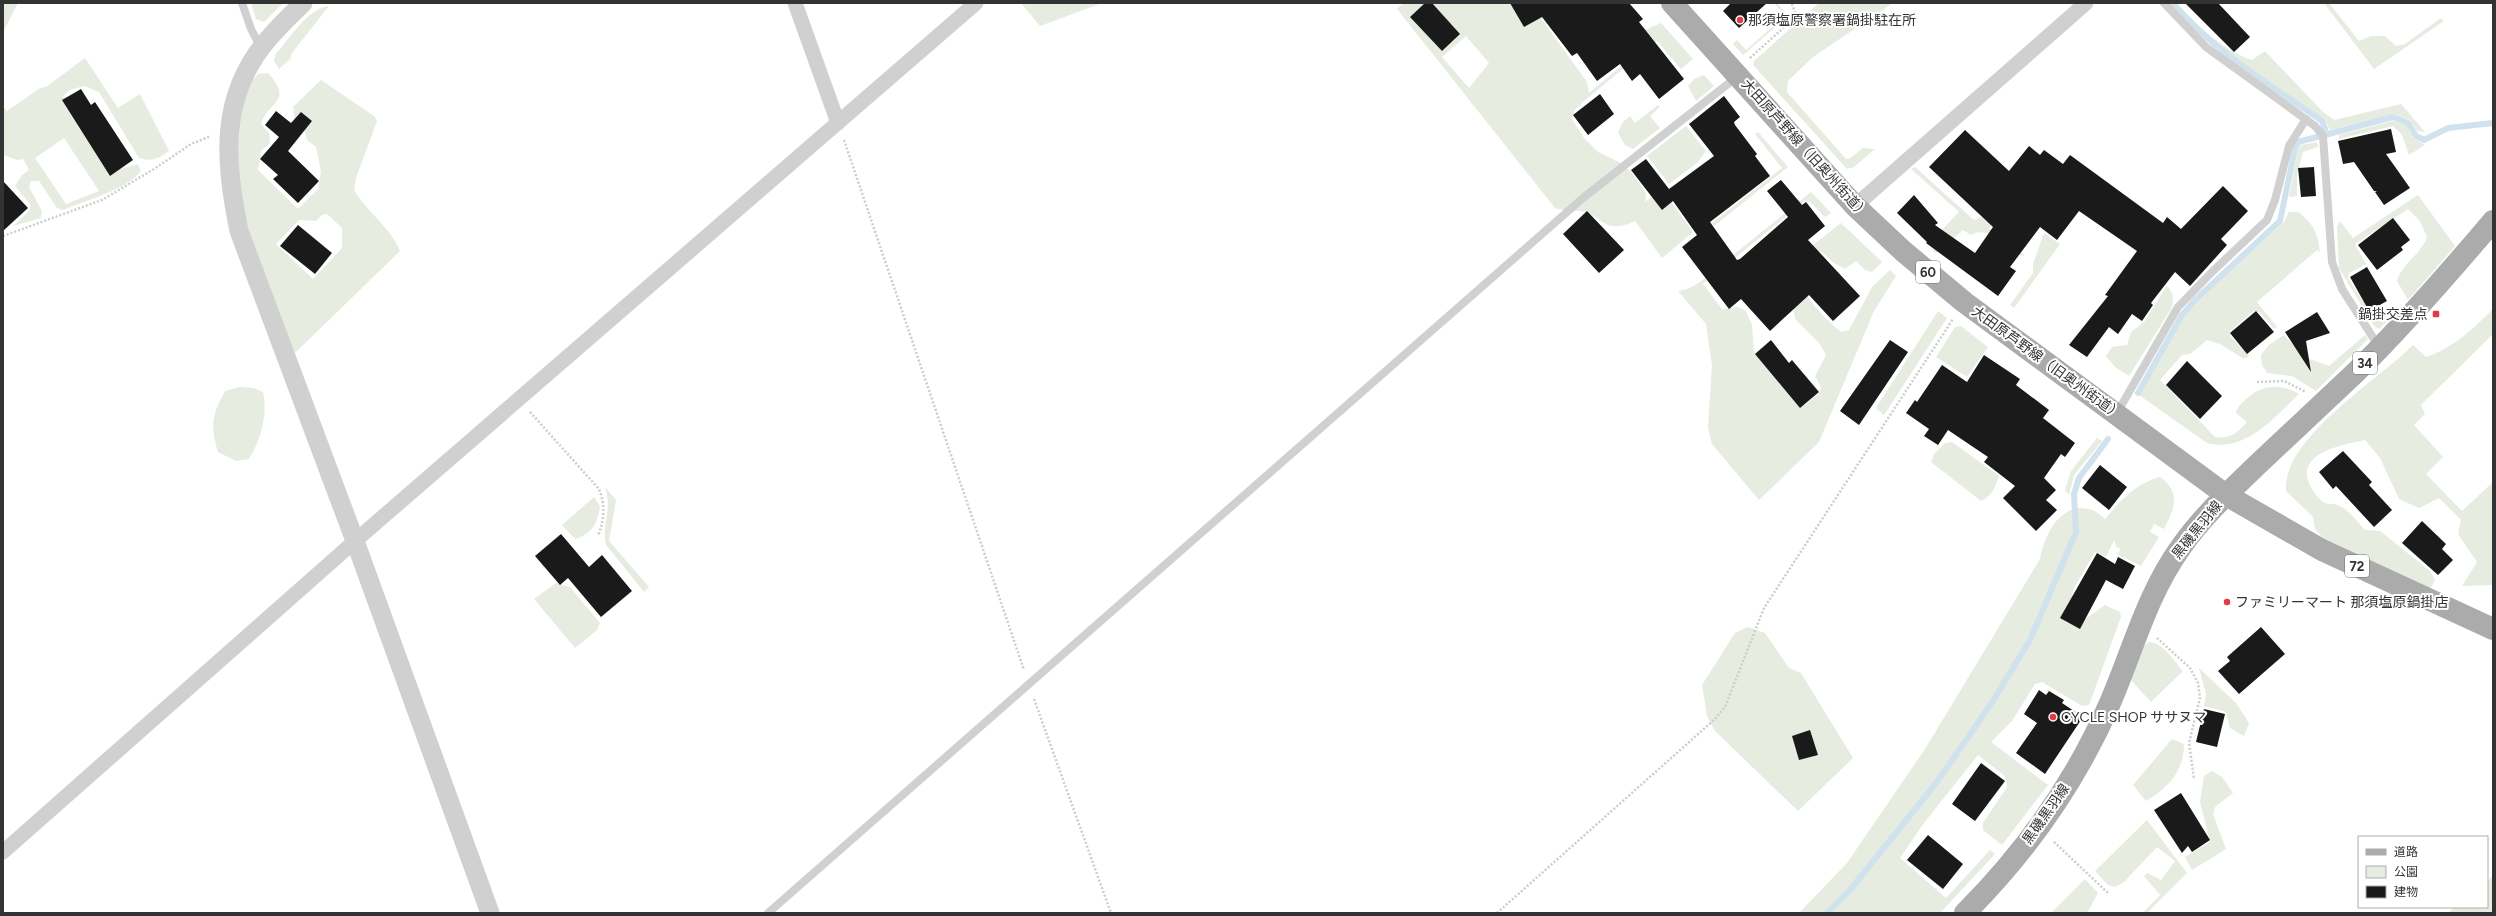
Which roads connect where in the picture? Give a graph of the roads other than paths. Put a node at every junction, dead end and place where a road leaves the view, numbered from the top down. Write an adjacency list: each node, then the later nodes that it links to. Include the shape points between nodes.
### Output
1 (242, 3): 8 (lane, via 251,29)
2 (303, 3): 8 (street)
3 (794, 3): 11 (street)
4 (976, 3): 11 (street)
5 (1672, 3): 9 (main road, 大田原芦野線（旧奥州街道） / 60)
6 (2086, 3): 12 (street)
7 (2164, 3): 10 (lane, via 2206,47)
8 (262, 48): 17 (street, via 239,89 231,114 229,181 239,231)
9 (1737, 73): 12 (main road, 大田原芦野線（旧奥州街道） / 60); 21 (lane, via 1584,198)
10 (2306, 119): 14 (lane, via 2323,136 2332,262 2342,289); 15 (lane, via 2289,146 2267,220 2178,307)
11 (838, 123): 17 (street)
12 (1855, 206): 15 (main road, 大田原芦野線（旧奥州街道） / 60, via 1903,251 1964,302)
13 (2493, 221): 14 (main road, 黒磯黒羽線 / 34)
14 (2379, 348): 16 (main road, 黒磯黒羽線 / 34)
15 (2116, 414): 16 (main road, 大田原芦野線（旧奥州街道） / 60)
16 (2226, 495): 18 (main road, 大田原芦野線（旧奥州街道） / 72, via 2322,550); 22 (main road, 黒磯黒羽線 / 34, via 2181,546 2162,578 2139,626 2110,702 2086,755 2039,828 1996,882)
17 (355, 541): 19 (street); 20 (street)
18 (2493, 629)
19 (3, 852)
20 (490, 913)
21 (768, 913)
22 (1965, 913)

